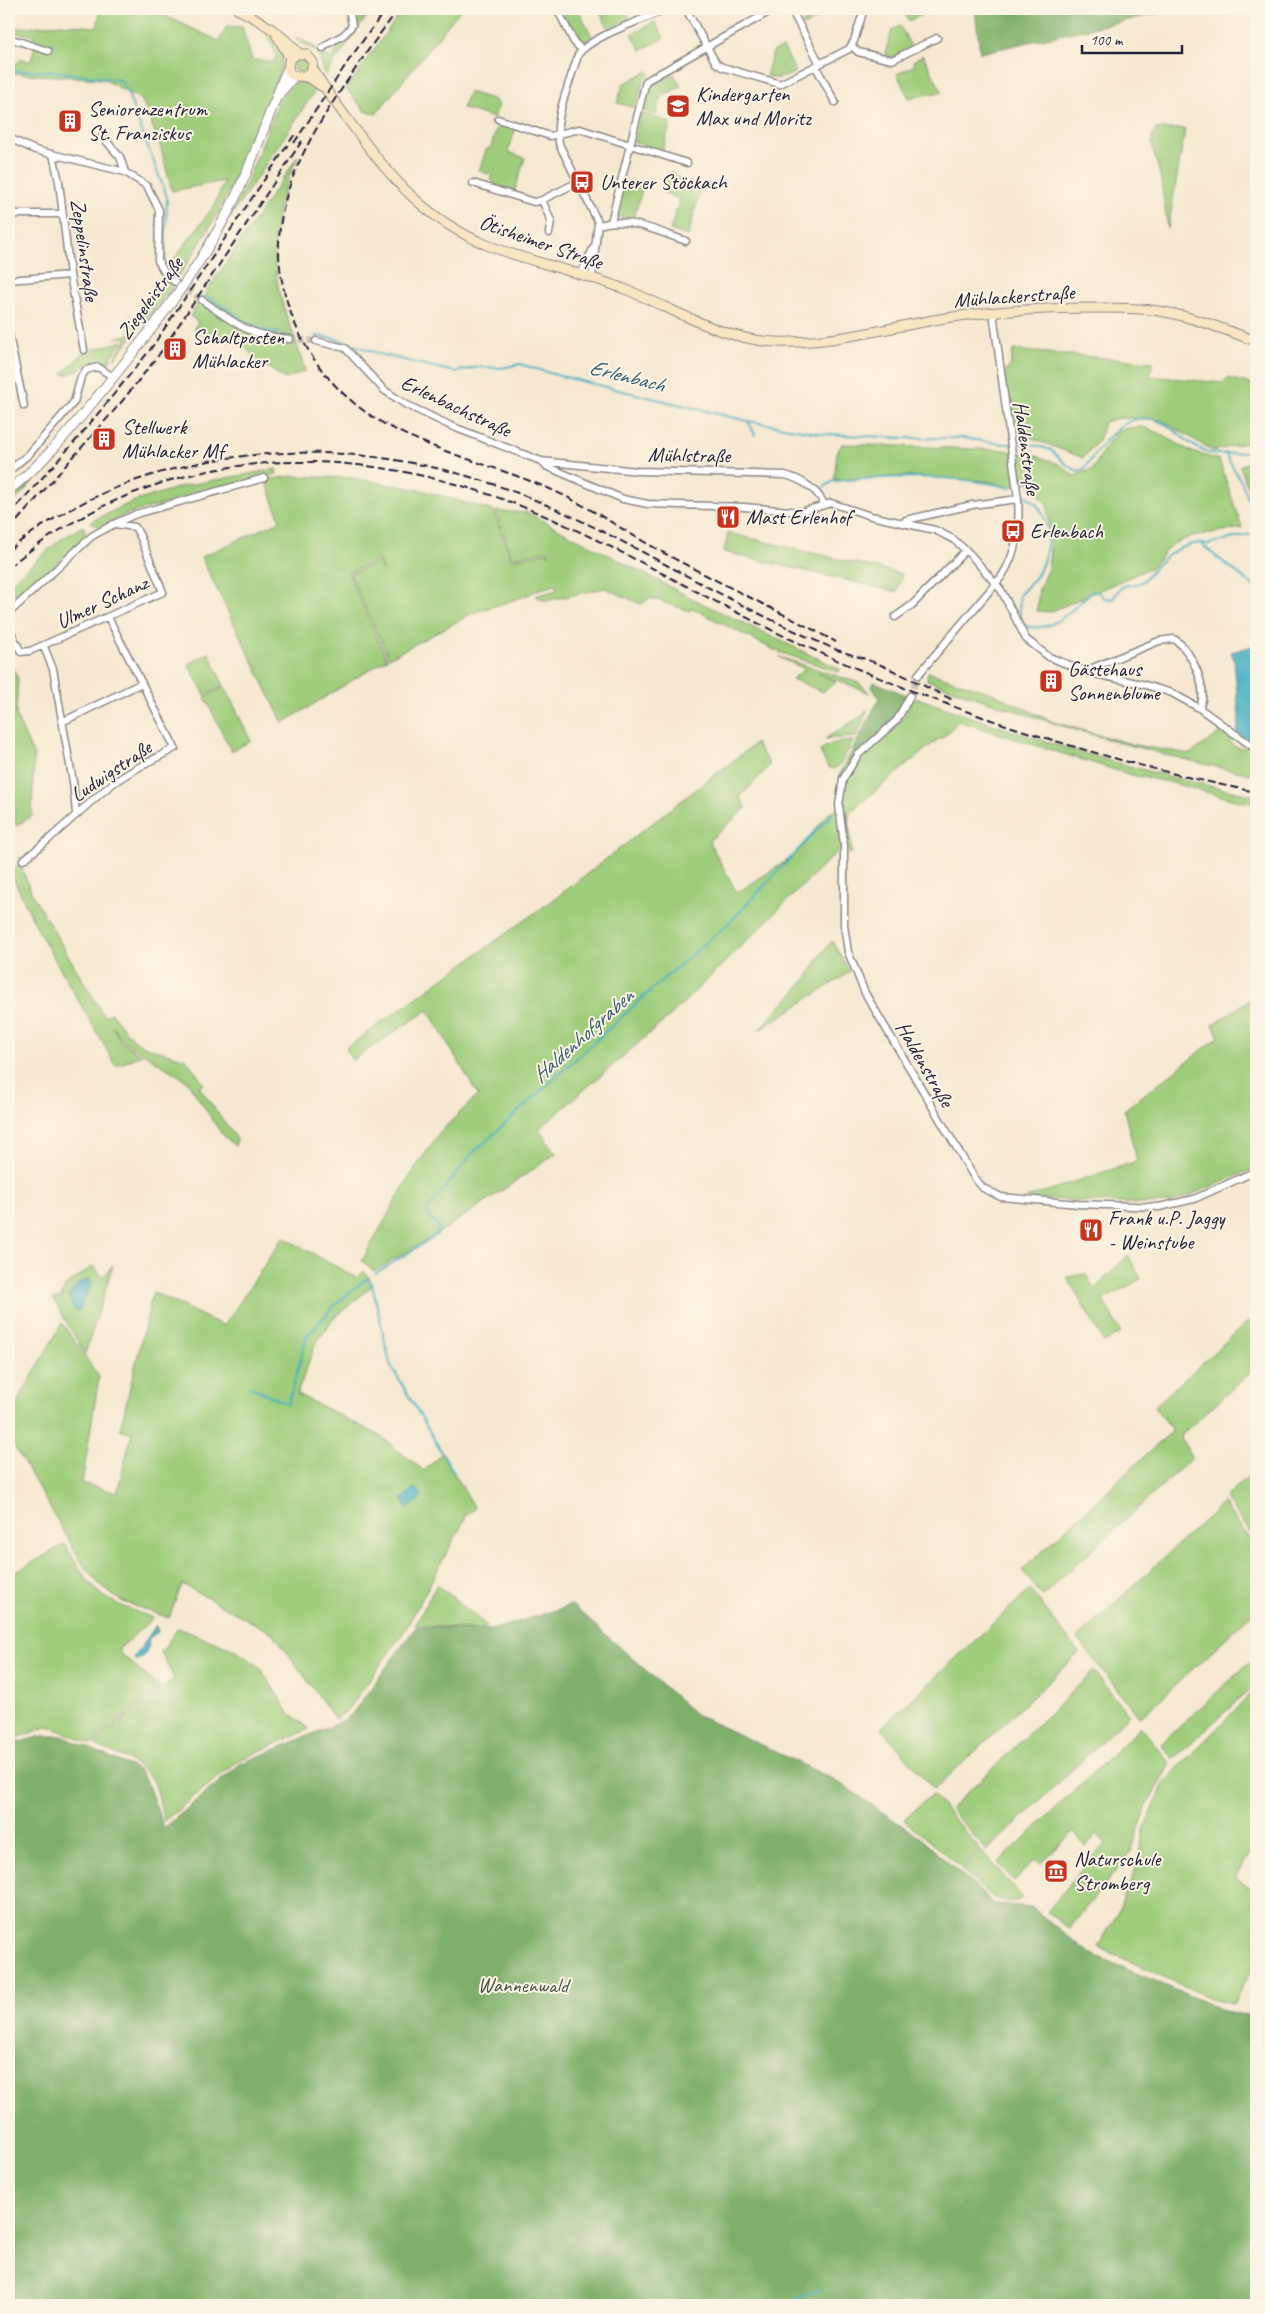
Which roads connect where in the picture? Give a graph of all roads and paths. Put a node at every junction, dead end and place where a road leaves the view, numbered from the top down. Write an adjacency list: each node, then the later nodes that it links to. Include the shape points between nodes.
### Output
1 (237, 9): 16 (main road, via 274,29)
2 (349, 9): 13 (street, via 352,25 347,34)
3 (557, 9): 14 (street, via 574,42)
4 (665, 9): 14 (street)
5 (686, 9): 12 (street)
6 (774, 9): 12 (street)
7 (791, 9): 17 (street)
8 (864, 9): 11 (street)
9 (9, 38): 15 (street)
10 (937, 38): 11 (street, via 892,60 858,52)
11 (852, 46): 17 (street)
12 (707, 47): 17 (street, via 722,67 777,84); 27 (street, via 646,81)
13 (323, 48)
14 (582, 50): 24 (street, via 558,118)
15 (48, 51)
16 (295, 55): 18 (main road, via 309,56); 19 (main road)
17 (818, 66): 22 (street)
18 (313, 69): 20 (main road); 21 (main road, Ötisheimer Straße)
19 (291, 73): 20 (main road); 54 (street, Ziegeleistraße, via 279,85 244,180 215,235 167,307)
20 (306, 77): 21 (main road)
21 (324, 87): 42 (main road, Ötisheimer Straße, via 391,176 416,202 468,236)
22 (835, 102)
23 (498, 119): 24 (street)
24 (556, 135): 27 (street, via 580,129); 31 (street)
25 (102, 136): 30 (street, via 120,157)
26 (9, 138): 28 (street)
27 (630, 144): 29 (street); 36 (street)
28 (53, 154): 30 (street); 35 (street, Zeppelinstraße)
29 (688, 163)
30 (125, 172): 45 (street, via 147,186 156,201 160,220 158,261)
31 (578, 182): 33 (street); 37 (street)
32 (473, 183): 33 (street, via 528,201)
33 (542, 200): 38 (street, via 551,221)
34 (9, 214): 35 (street)
35 (62, 214): 41 (street, Zeppelinstraße)
36 (611, 222): 37 (street); 39 (street, via 626,222)
37 (599, 225): 40 (street)
38 (549, 233)
39 (686, 241)
40 (596, 244): 42 (street); 43 (street)
41 (70, 275): 44 (street); 53 (street, Zeppelinstraße)
42 (580, 275): 43 (main road, Ötisheimer Straße)
43 (592, 278): 52 (main road, Ötisheimer Straße, via 708,326)
44 (9, 280)
45 (175, 282)
46 (202, 300): 49 (street, via 248,331 266,338)
47 (993, 312): 51 (main road, Mühlackerstraße, via 1059,308 1150,310 1176,314); 52 (main road, Mühlackerstraße, via 844,338); 60 (street, Haldenstraße)
48 (9, 335): 55 (street)
49 (290, 340)
50 (316, 341): 56 (street, Erlenbachstraße, via 345,348 384,390 405,404 451,426)
51 (1256, 341)
52 (772, 342)
53 (84, 350)
54 (113, 377): 57 (street, via 98,368 86,370 74,402 29,454); 59 (street, Ziegeleistraße, via 43,460)
55 (24, 406)
56 (541, 461): 61 (street, via 614,495 648,504 801,512); 61 (street, Mühlstraße, via 638,470 785,475 819,494)
57 (9, 471)
58 (264, 478): 63 (street, via 136,514)
59 (9, 490)
60 (1018, 498): 62 (street, via 972,505); 65 (street, Haldenstraße, via 1015,550)
61 (824, 504): 62 (street)
62 (905, 522): 64 (street, via 935,530)
63 (114, 524): 66 (street, via 92,536); 67 (street, Ulmer Schanz, via 134,527 163,592)
64 (966, 550): 65 (street); 68 (street, via 918,599)
65 (995, 585): 71 (street, via 1032,645 1050,657); 72 (street, Haldenstraße)
66 (9, 613)
67 (108, 617): 70 (street, Ulmer Schanz); 73 (street, Ludwigstraße)
68 (895, 617)
69 (9, 628): 70 (street, Ulmer Schanz, via 21,652)
70 (44, 647): 76 (street, via 53,669)
71 (1090, 672): 75 (street, via 1164,690); 75 (street, via 1090,669 1159,641 1174,639 1181,645 1201,681 1204,695)
72 (918, 675)
73 (142, 683): 76 (street); 78 (street, Ludwigstraße, via 175,748 116,781)
74 (910, 696): 80 (street, Haldenstraße, via 897,720 858,755 844,779 839,805 844,845 844,925 848,952 865,993 974,1177 991,1193 1008,1198 1159,1207 1194,1198)
75 (1199, 708): 77 (street)
76 (62, 722): 78 (street)
77 (1256, 749)
78 (76, 813): 79 (street, Ludwigstraße, via 44,845)
79 (23, 860)
80 (1256, 1172)

